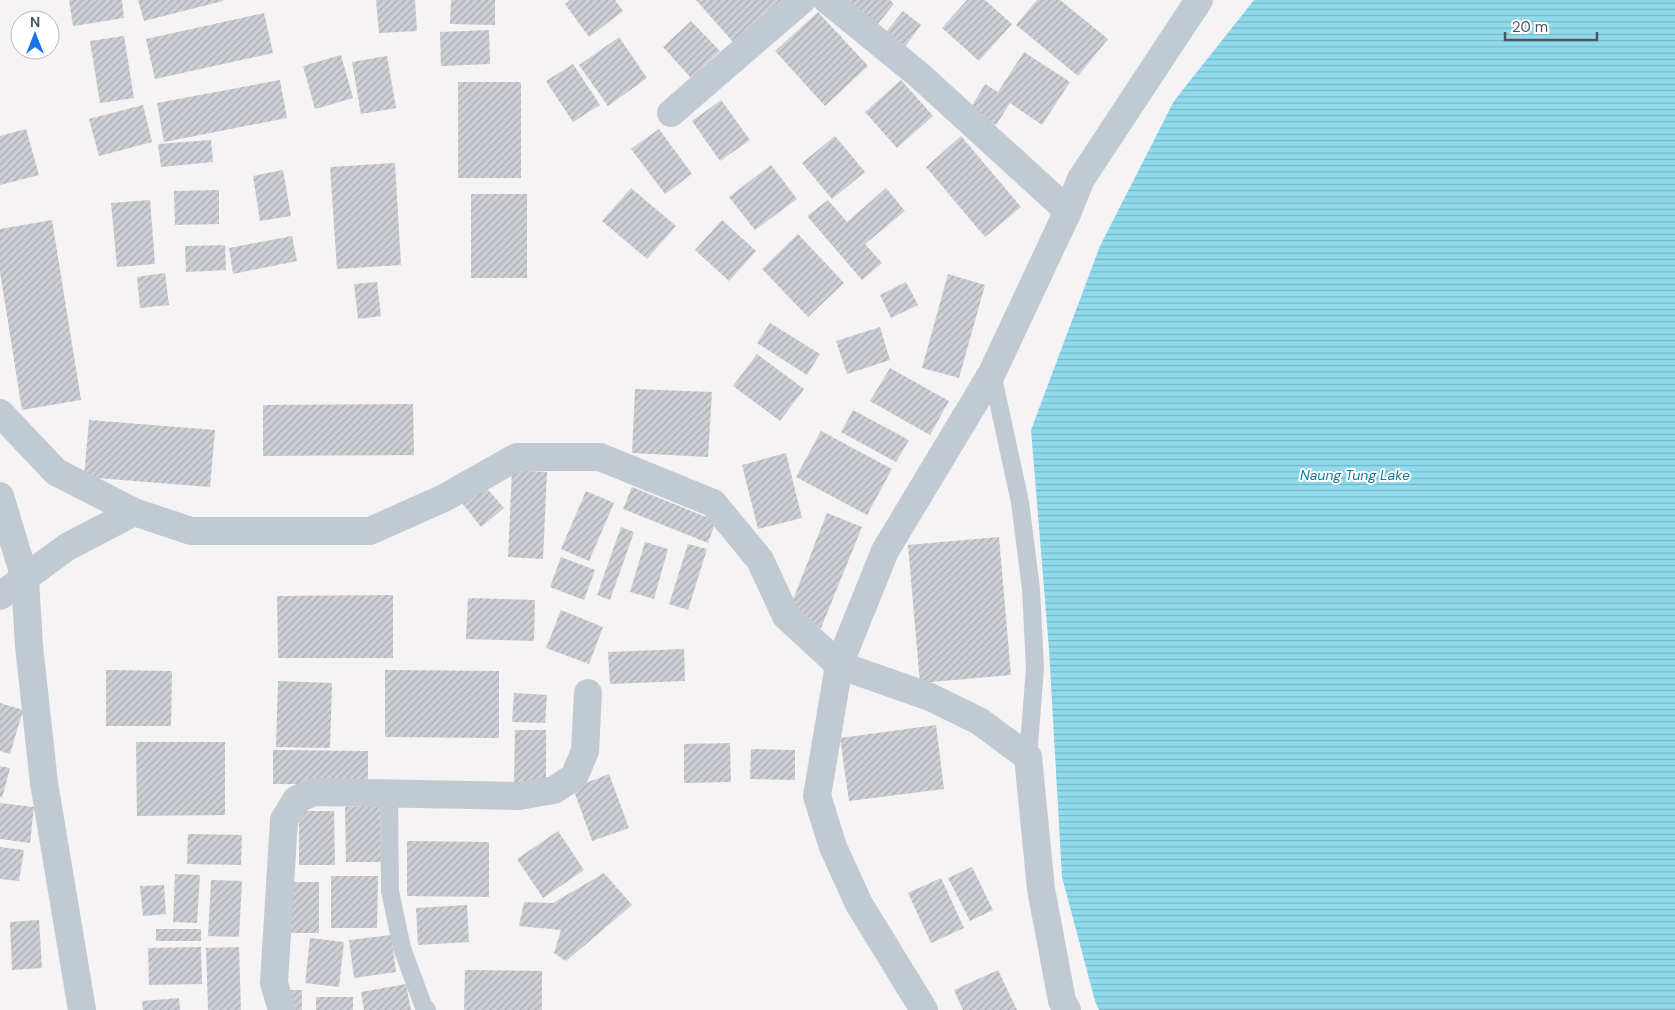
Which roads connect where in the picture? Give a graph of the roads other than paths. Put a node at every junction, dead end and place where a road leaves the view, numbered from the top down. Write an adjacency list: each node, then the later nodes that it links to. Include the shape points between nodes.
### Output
1 (802, 0): 4 (street)
2 (827, 0): 5 (street, via 919,75)
3 (1193, 3): 5 (street, via 1081,179)
4 (672, 113)
5 (1068, 210): 6 (street)
6 (992, 373): 12 (street, via 885,551); 14 (lane, via 1020,502 1031,589 1035,668)
7 (0, 413): 9 (street, via 56,472)
8 (0, 496): 10 (street)
9 (134, 512): 10 (street, via 67,547); 12 (street, via 192,531 370,531 444,498 517,457 600,457 713,503 760,560 786,616)
10 (25, 579): 11 (street); 16 (street, via 44,783)
11 (0, 596)
12 (839, 664): 14 (street, via 971,717); 19 (street, via 817,796 833,847 859,904)
13 (588, 693): 15 (street, via 585,752 574,777 554,790 519,796)
14 (1028, 757): 20 (street, via 1041,890 1062,1001)
15 (389, 794): 17 (street, via 313,792 296,800 284,820 274,983); 18 (lane, via 390,891 402,948)
16 (82, 1010)
17 (282, 1010)
18 (427, 1010)
19 (924, 1010)
20 (1067, 1010)

